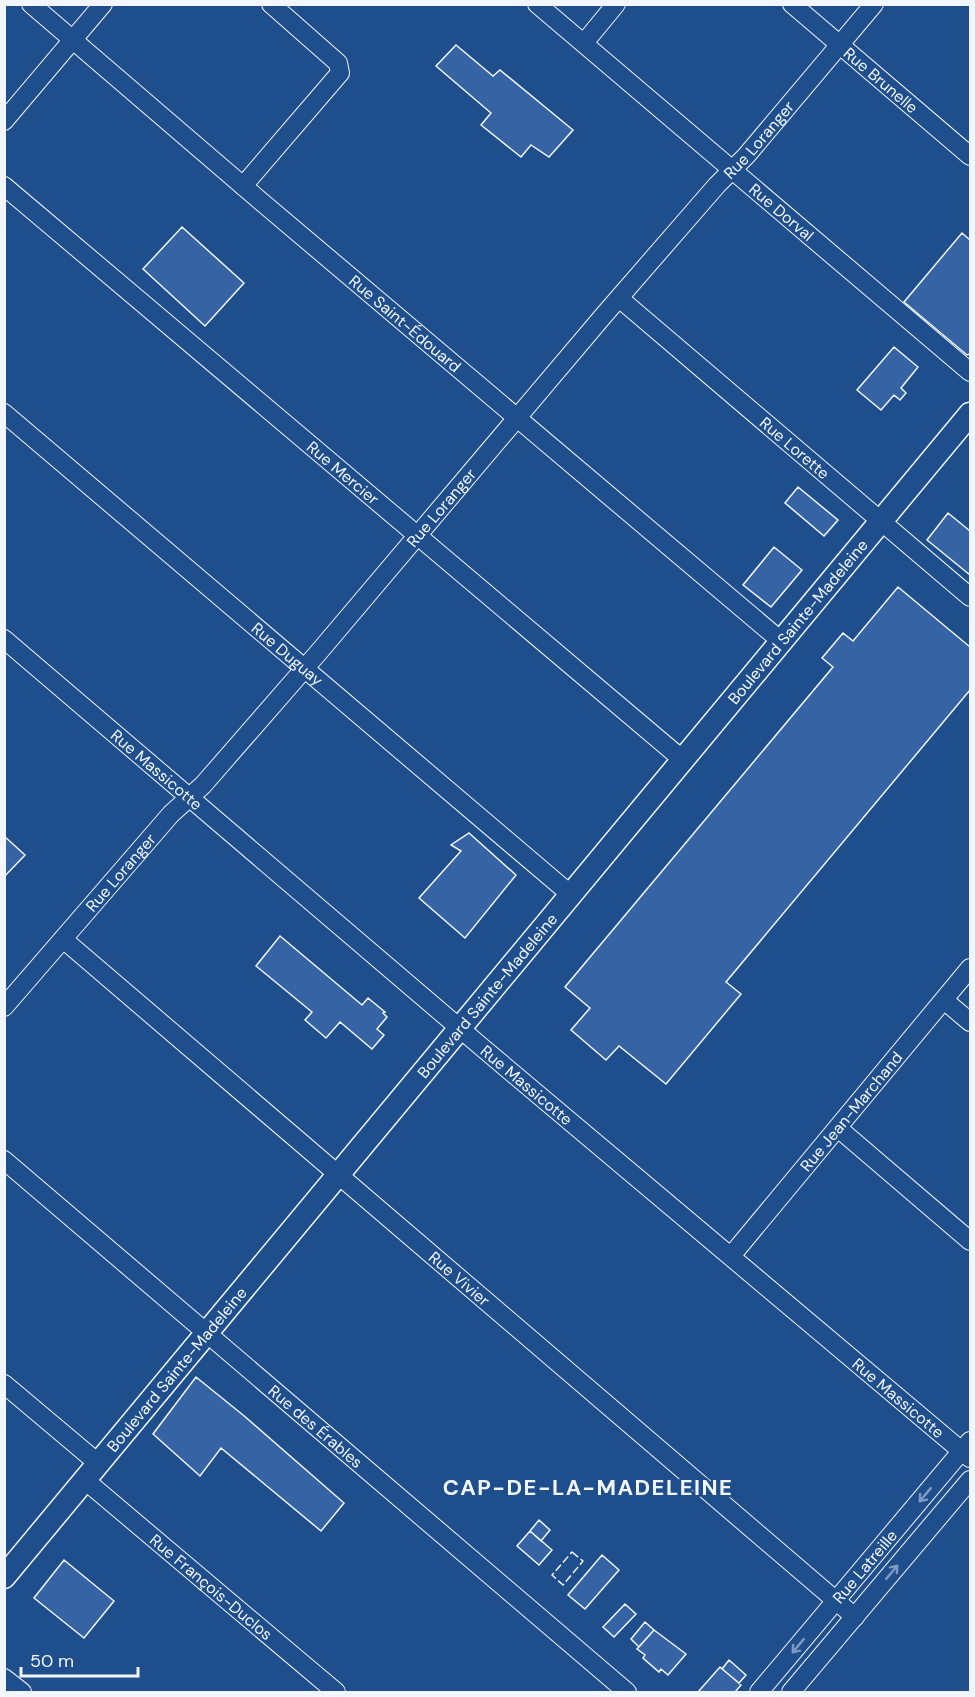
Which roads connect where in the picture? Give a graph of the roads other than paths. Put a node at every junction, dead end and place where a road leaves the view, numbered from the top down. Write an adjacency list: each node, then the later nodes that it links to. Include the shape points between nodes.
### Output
1 (31, 4): 8 (street, Rue Saint-Édouard)
2 (103, 4): 8 (street)
3 (271, 4): 15 (street, via 341,69)
4 (537, 4): 9 (street, Rue Dorval)
5 (616, 4): 9 (street)
6 (792, 4): 10 (street, Rue Brunelle)
7 (874, 4): 10 (street, Rue Loranger)
8 (73, 39): 11 (street); 15 (street, Rue Saint-Édouard)
9 (584, 43): 13 (street, Rue Dorval)
10 (839, 45): 12 (street, Rue Brunelle); 13 (street, Rue Loranger)
11 (4, 121)
12 (970, 156)
13 (732, 170): 16 (street, Rue Loranger); 17 (street, Rue Dorval)
14 (4, 186): 22 (street, Rue Mercier)
15 (243, 186): 20 (street, Rue Saint-Édouard)
16 (619, 298): 20 (street, Rue Loranger); 21 (street, Rue Lorette)
17 (970, 372)
18 (4, 413): 26 (street, Rue Duguay)
19 (970, 414): 21 (main road, Boulevard Sainte-Madeleine)
20 (518, 418): 22 (street, Rue Loranger); 25 (street, Rue Saint-Édouard)
21 (881, 520): 23 (street, Rue Lorette); 25 (main road, Boulevard Sainte-Madeleine)
22 (417, 537): 26 (street, Rue Loranger); 27 (street, Rue Mercier)
23 (970, 597)
24 (4, 639): 28 (street, Rue Massicotte)
25 (781, 641): 27 (main road, Boulevard Sainte-Madeleine)
26 (306, 668): 28 (street, Rue Loranger); 29 (street, Rue Duguay)
27 (683, 760): 29 (main road, Boulevard Sainte-Madeleine)
28 (190, 797): 30 (street, Rue Loranger); 35 (street, Rue Massicotte)
29 (570, 894): 35 (main road, Boulevard Sainte-Madeleine)
30 (63, 939): 33 (street, Rue Loranger); 38 (street, Rue Vivier)
31 (970, 968): 32 (street, Rue Jean-Marchand)
32 (944, 1000): 34 (street); 36 (street, Rue Jean-Marchand)
33 (4, 1007)
34 (970, 1022)
35 (460, 1028): 38 (main road, Boulevard Sainte-Madeleine); 40 (street, Rue Massicotte)
36 (838, 1128): 39 (street); 40 (street, Rue Jean-Marchand)
37 (4, 1160): 41 (street, Rue des Érables)
38 (339, 1176): 41 (main road, Boulevard Sainte-Madeleine); 47 (street, Rue Vivier)
39 (970, 1240)
40 (731, 1256): 43 (street, Rue Massicotte)
41 (207, 1333): 44 (main road, Boulevard Sainte-Madeleine); 52 (street, Rue des Érables)
42 (4, 1384): 44 (street, Rue François-Duclos)
43 (968, 1450): 47 (street, Rue Latreille, one-way to 47)
44 (92, 1472): 46 (main road, Boulevard Sainte-Madeleine); 51 (street, Rue François-Duclos)
45 (970, 1480): 48 (street, Rue Latreille, one-way to 45)
46 (4, 1577)
47 (836, 1601): 48 (street, Rue Vivier); 53 (street, Rue Latreille, one-way to 53)
48 (855, 1617): 54 (street, Rue Latreille)
49 (4, 1678): 50 (street)
50 (22, 1692)
51 (336, 1692)
52 (627, 1692)
53 (759, 1692)
54 (791, 1692)

